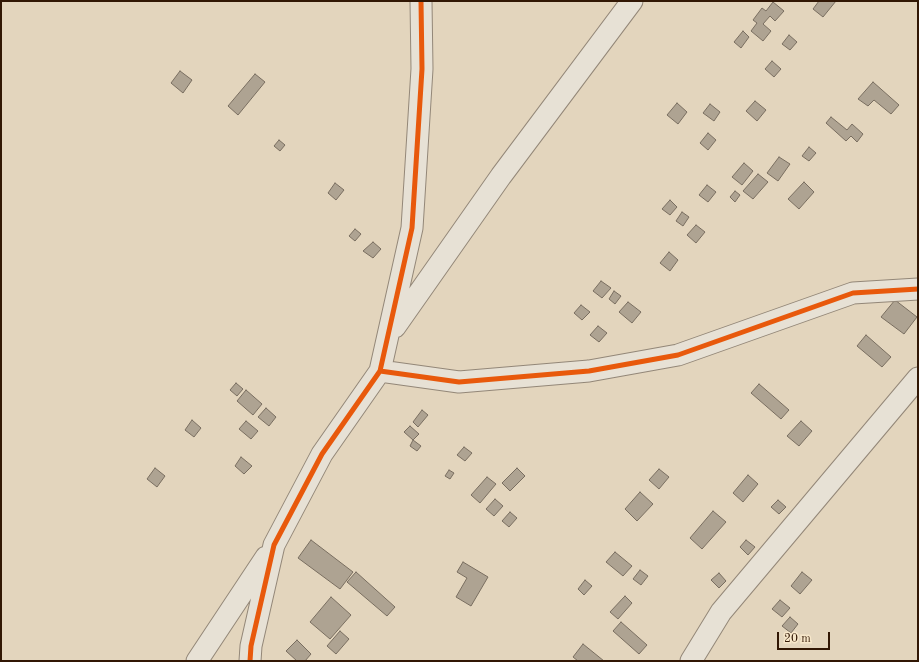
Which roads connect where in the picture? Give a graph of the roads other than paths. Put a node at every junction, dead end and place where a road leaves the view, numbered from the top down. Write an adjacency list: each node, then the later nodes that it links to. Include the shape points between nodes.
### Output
1 (421, 1): 4 (street, via 422,70 412,228)
2 (632, 1): 4 (street, via 502,176)
3 (918, 289): 5 (street, via 853,293 678,355 589,371 458,382)
4 (389, 336): 5 (street)
5 (380, 371): 7 (street, via 322,454)
6 (918, 378): 10 (street, via 721,612)
7 (274, 545): 8 (street); 9 (street, via 251,646)
8 (197, 661)
9 (250, 661)
10 (691, 661)

